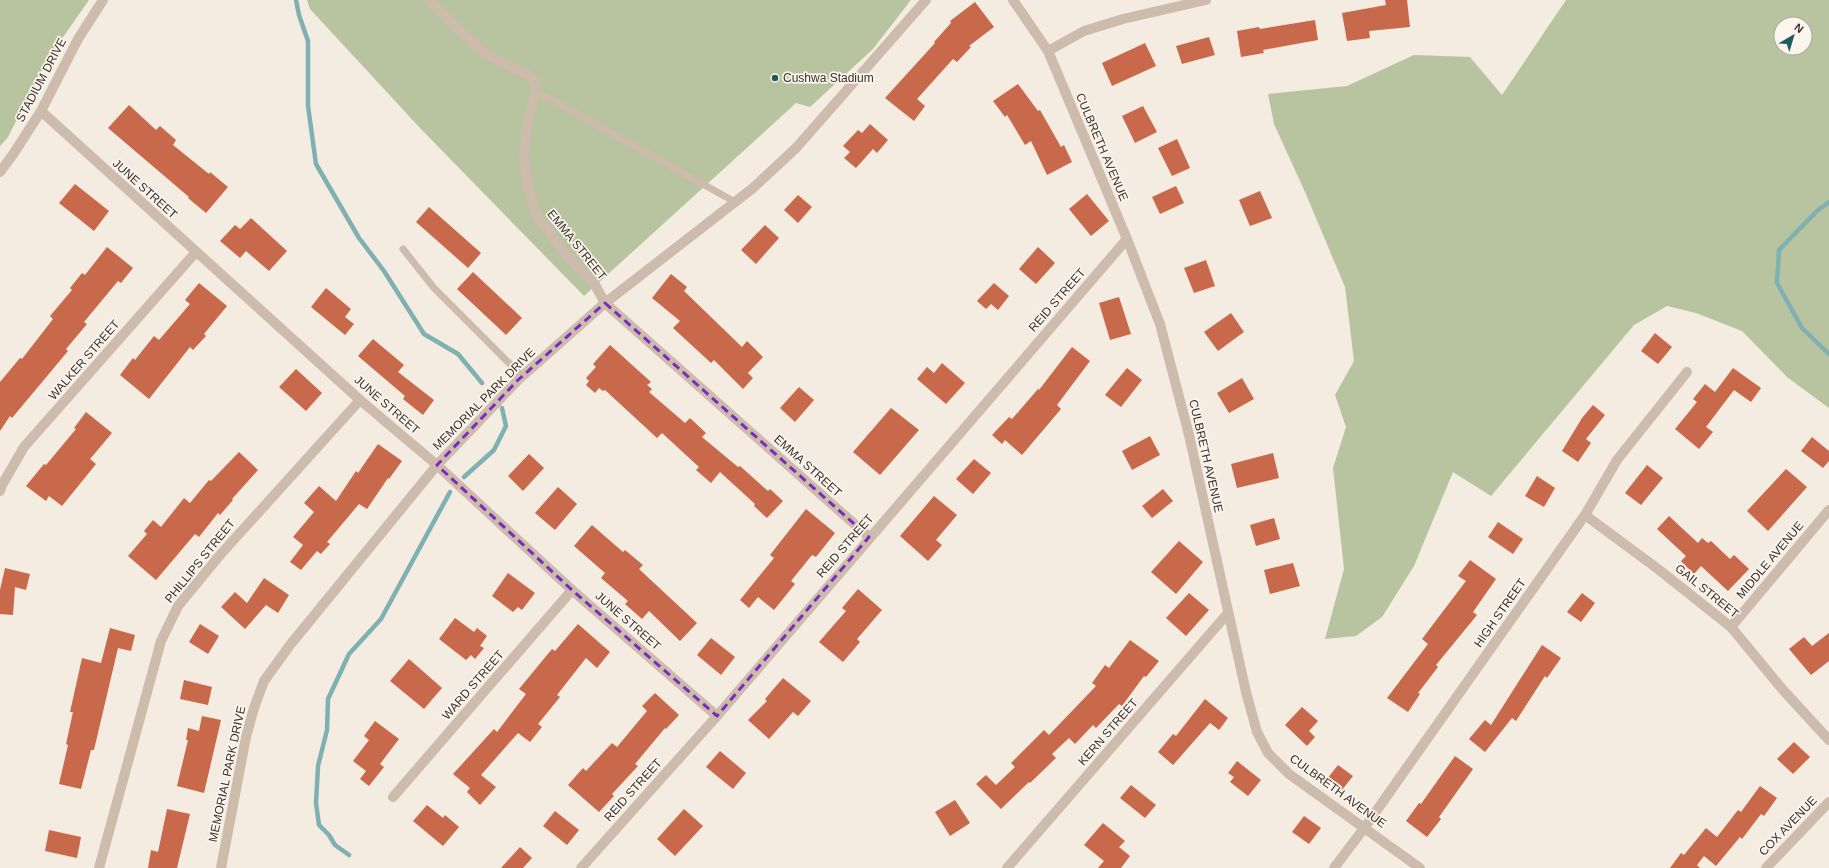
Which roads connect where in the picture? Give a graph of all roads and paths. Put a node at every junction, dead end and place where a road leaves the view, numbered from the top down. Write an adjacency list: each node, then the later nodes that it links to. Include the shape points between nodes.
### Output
1 (103, 0): 8 (street, STADIUM DRIVE, via 78,38)
2 (429, 0): 7 (street, via 491,57 528,75 535,82)
3 (926, 0): 10 (street, MEMORIAL PARK DRIVE, via 796,148)
4 (1013, 0): 6 (street, CULBRETH AVENUE)
5 (1206, 0): 6 (street, via 1084,31)
6 (1048, 51): 11 (street, CULBRETH AVENUE)
7 (536, 91): 10 (lane); 14 (street, EMMA STREET, via 526,125 524,156 528,190 537,216 567,256 594,282)
8 (42, 111): 9 (street, STADIUM DRIVE); 13 (street, JUNE STREET)
9 (0, 172)
10 (735, 202): 14 (street, MEMORIAL PARK DRIVE)
11 (1127, 239): 22 (street, REID STREET); 24 (street, CULBRETH AVENUE, via 1160,324 1189,435)
12 (403, 249): 16 (lane, via 434,288)
13 (196, 252): 17 (street, JUNE STREET); 19 (street, WALKER STREET, via 24,448)
14 (604, 303): 16 (street, MEMORIAL PARK DRIVE); 22 (street, EMMA STREET)
15 (1687, 372): 21 (street, HIGH STREET, via 1618,460)
16 (522, 376): 18 (street, MEMORIAL PARK DRIVE)
17 (360, 400): 18 (street, JUNE STREET); 31 (street, PHILLIPS STREET, via 220,555 178,606 161,641)
18 (437, 465): 23 (street, JUNE STREET); 32 (street, MEMORIAL PARK DRIVE, via 290,645 264,681 246,737)
19 (0, 491)
20 (1829, 510): 25 (street, MIDDLE AVENUE)
21 (1585, 515): 25 (street, GAIL STREET); 30 (street, HIGH STREET)
22 (869, 537): 26 (street, REID STREET)
23 (572, 590): 26 (street, JUNE STREET); 28 (street, WARD STREET)
24 (1228, 613): 30 (street, CULBRETH AVENUE, via 1257,732 1268,753 1289,774); 34 (street, KERN STREET)
25 (1731, 627): 27 (street, GAIL STREET)
26 (717, 716): 33 (street, REID STREET)
27 (1829, 740)
28 (393, 797)
29 (1829, 802): 37 (street, COX AVENUE)
30 (1365, 828): 35 (street, HIGH STREET); 36 (street, CULBRETH AVENUE)
31 (99, 868)
32 (221, 868)
33 (581, 868)
34 (1007, 868)
35 (1334, 868)
36 (1420, 868)
37 (1766, 868)

